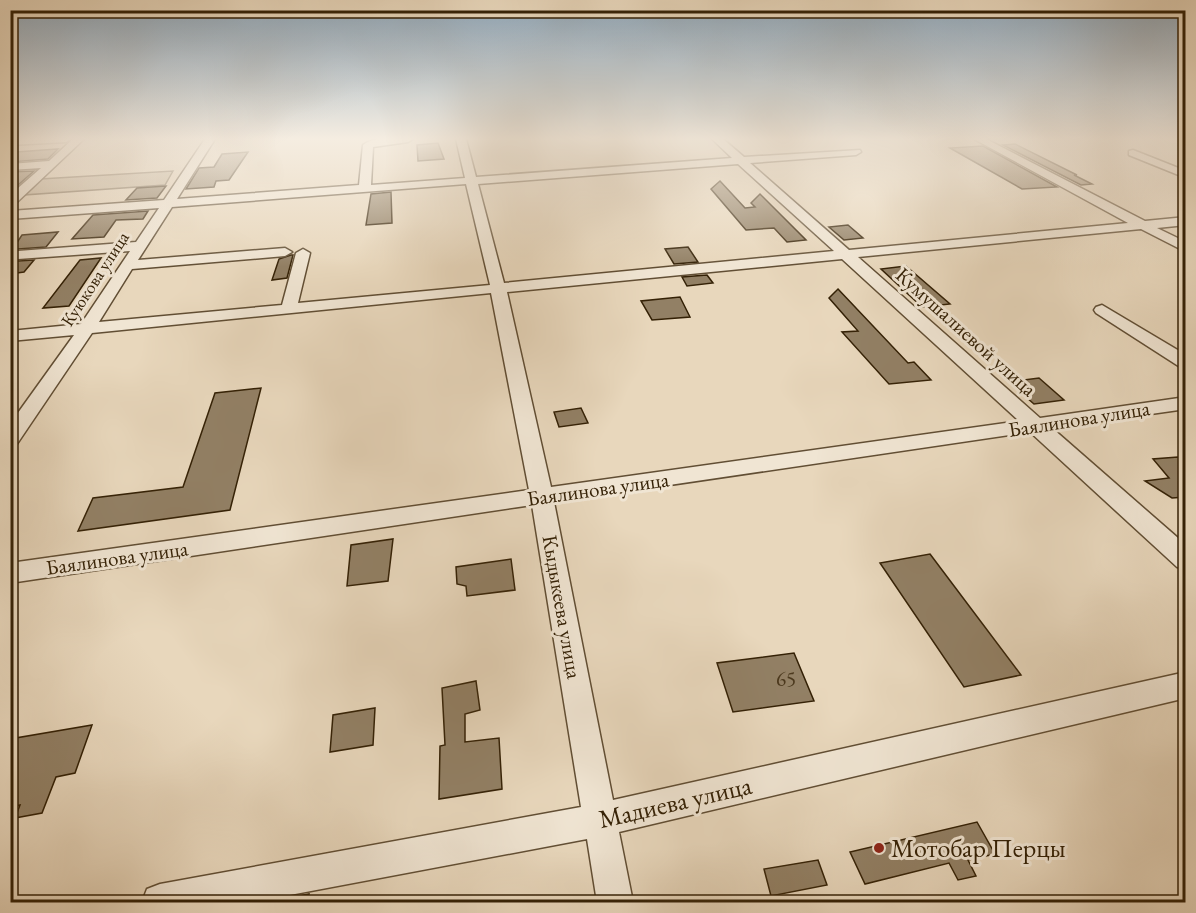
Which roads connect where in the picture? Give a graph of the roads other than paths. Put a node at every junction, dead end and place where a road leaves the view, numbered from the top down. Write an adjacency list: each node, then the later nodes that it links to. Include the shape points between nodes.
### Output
1 (473, 181): 21 (street, Кыдыкеева улица)
2 (32, 182): 9 (street)
3 (182, 182): 10 (street, Куюкова улица)
4 (366, 182): 8 (street)
5 (465, 182): 8 (street)
6 (765, 182): 18 (street, Кумушалиевой улица)
7 (1059, 182): 13 (street)
8 (365, 189): 10 (street)
9 (10, 202)
10 (168, 203): 11 (street); 14 (street, Куюкова улица)
11 (10, 214)
12 (1185, 221): 13 (street)
13 (1140, 225): 15 (street); 18 (street)
14 (140, 246): 19 (street); 20 (street, Куюкова улица)
15 (1185, 248)
16 (285, 252): 20 (street)
17 (303, 253): 22 (street)
18 (845, 254): 21 (street); 28 (street, Кумушалиевой улица)
19 (18, 255)
20 (128, 265): 24 (street, Куюкова улица)
21 (498, 288): 22 (street); 30 (street, Кыдыкеева улица)
22 (290, 309): 24 (street)
23 (1102, 310): 26 (street)
24 (86, 329): 25 (street); 29 (street, Куюкова улица)
25 (10, 336)
26 (1185, 363)
27 (1185, 403): 28 (street, Баялинова улица)
28 (1036, 426): 30 (street, Баялинова улица); 31 (street, Кумушалиевой улица)
29 (10, 439)
30 (542, 497): 32 (street, Баялинова улица); 34 (street, Кыдыкеева улица)
31 (1185, 560)
32 (10, 573)
33 (1185, 685): 34 (street, Мадиева улица)
34 (600, 819): 35 (street, Мадиева улица); 36 (street, Кыдыкеева улица)
35 (160, 903)
36 (615, 903)

